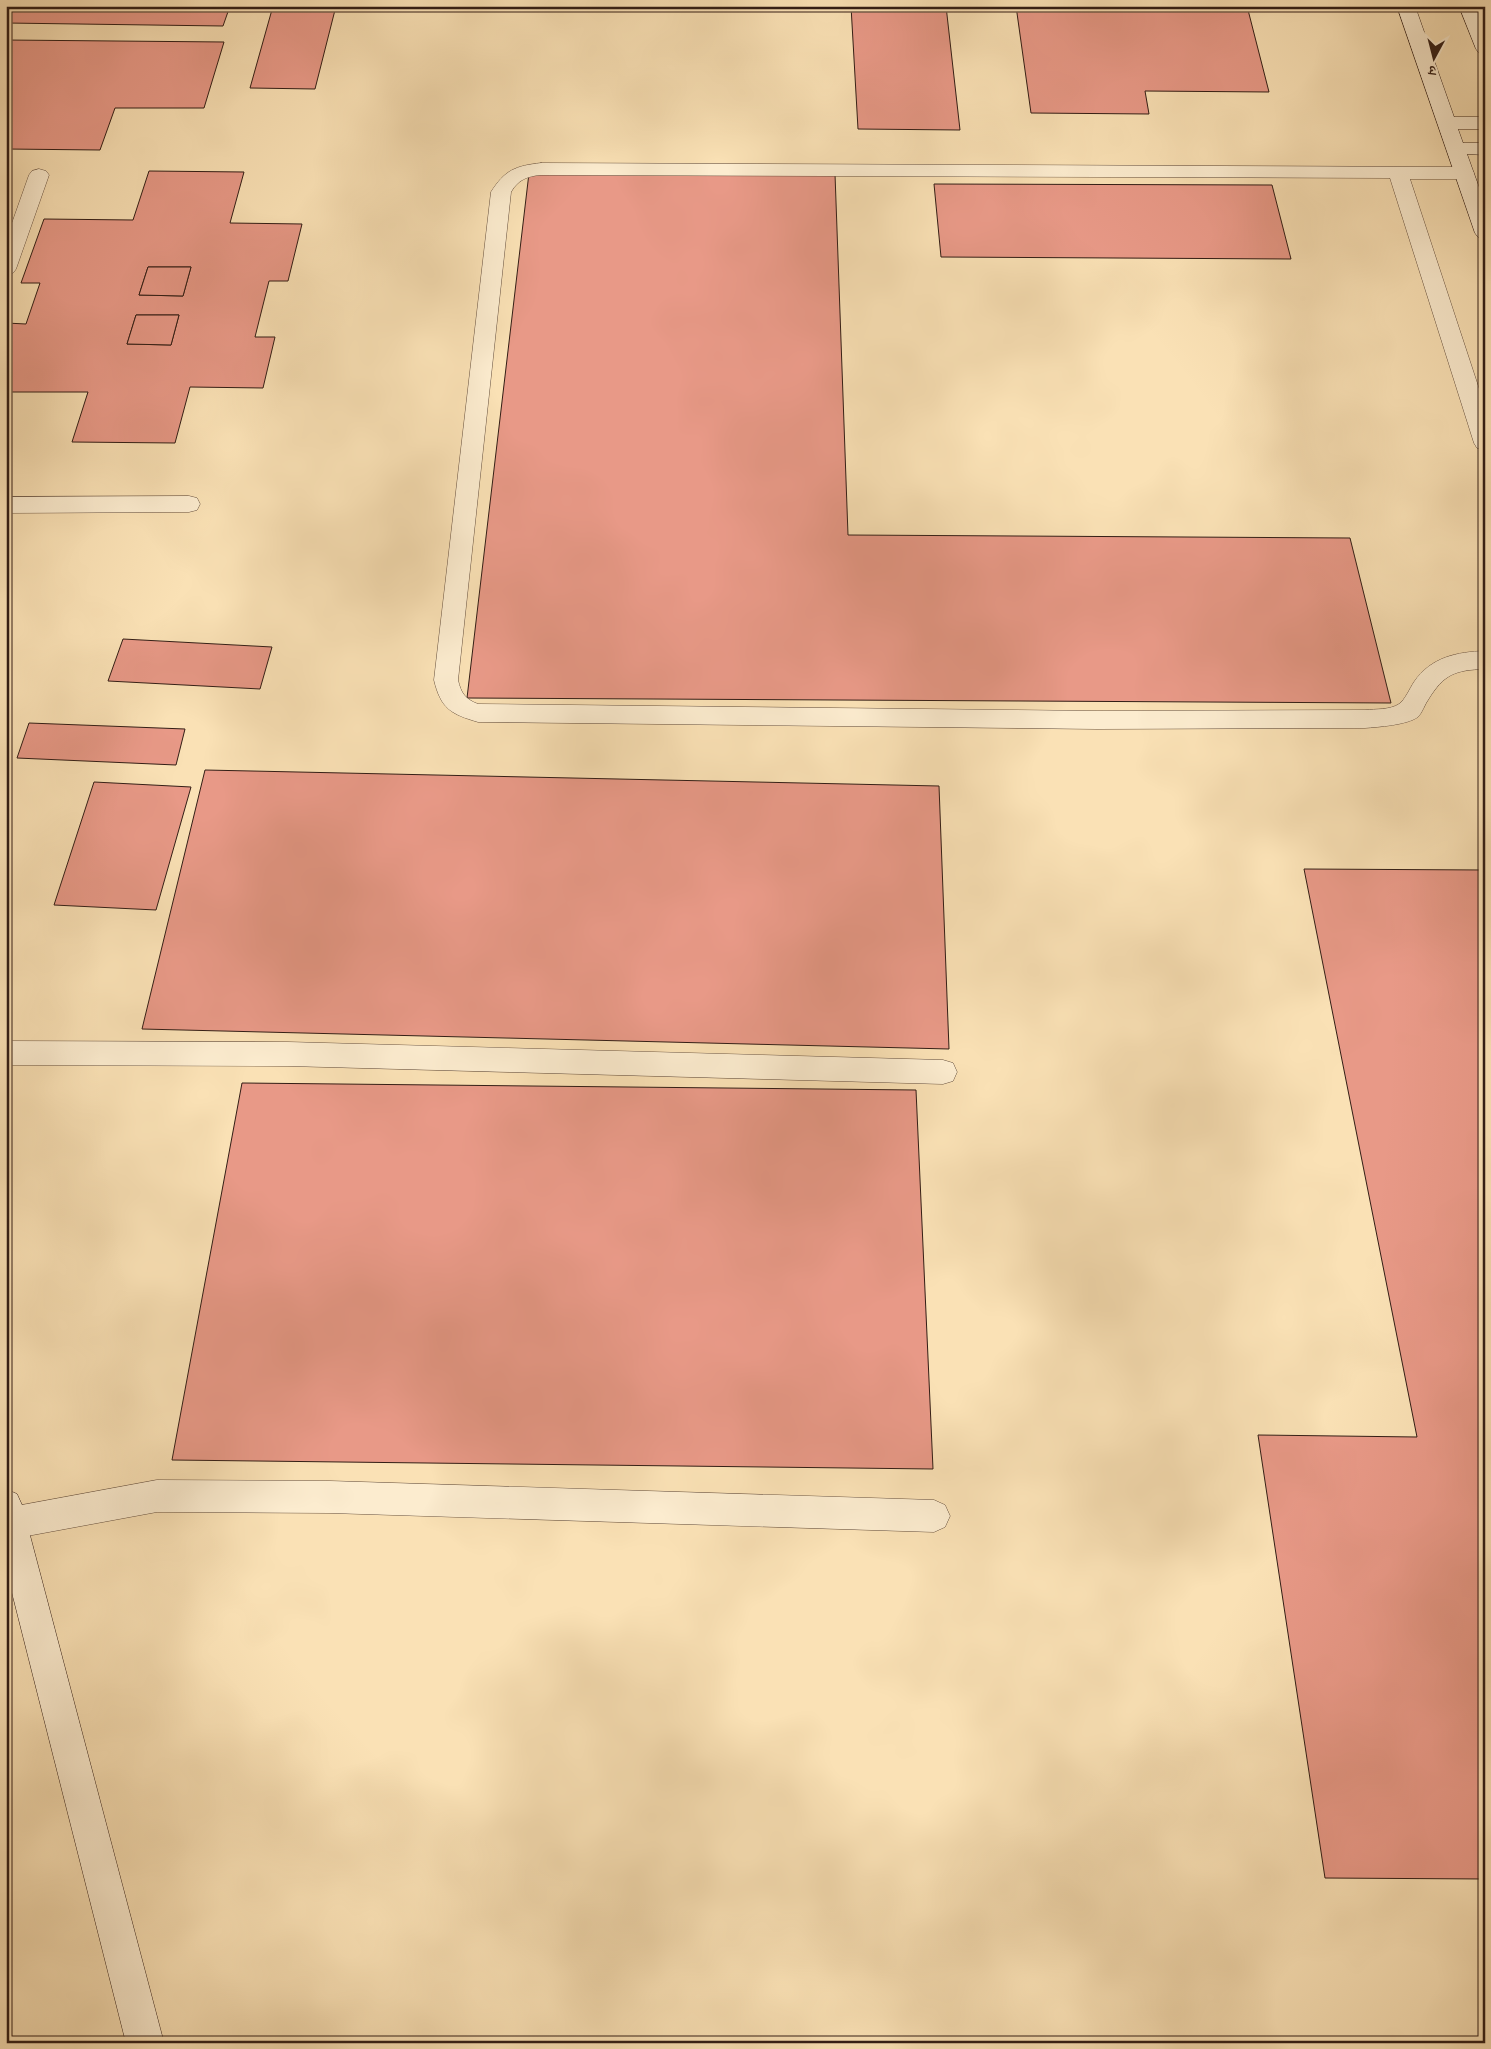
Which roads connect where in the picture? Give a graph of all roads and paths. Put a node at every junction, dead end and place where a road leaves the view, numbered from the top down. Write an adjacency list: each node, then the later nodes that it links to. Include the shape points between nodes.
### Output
1 (1406, 6): 4 (street)
2 (1468, 6): 3 (street)
3 (1485, 49)
4 (1446, 123): 5 (street); 6 (street)
5 (1485, 123)
6 (1455, 148): 7 (street); 9 (street)
7 (1485, 149)
8 (1398, 173): 9 (street); 13 (street); 16 (street, via 541,169 516,174 501,192 446,680 450,696 460,708 478,713 1087,720 1365,719 1389,717 1409,710 1425,682 1447,664)
9 (1464, 173): 11 (street)
10 (39, 174): 12 (street)
11 (1485, 233)
12 (6, 269)
13 (1485, 443)
14 (189, 504): 15 (street)
15 (6, 506)
16 (1485, 660)
17 (6, 1053): 18 (street, via 288,1054)
18 (943, 1072)
19 (9, 1514): 20 (street, via 157,1496 340,1497); 21 (street)
20 (934, 1516)
21 (145, 2043)

